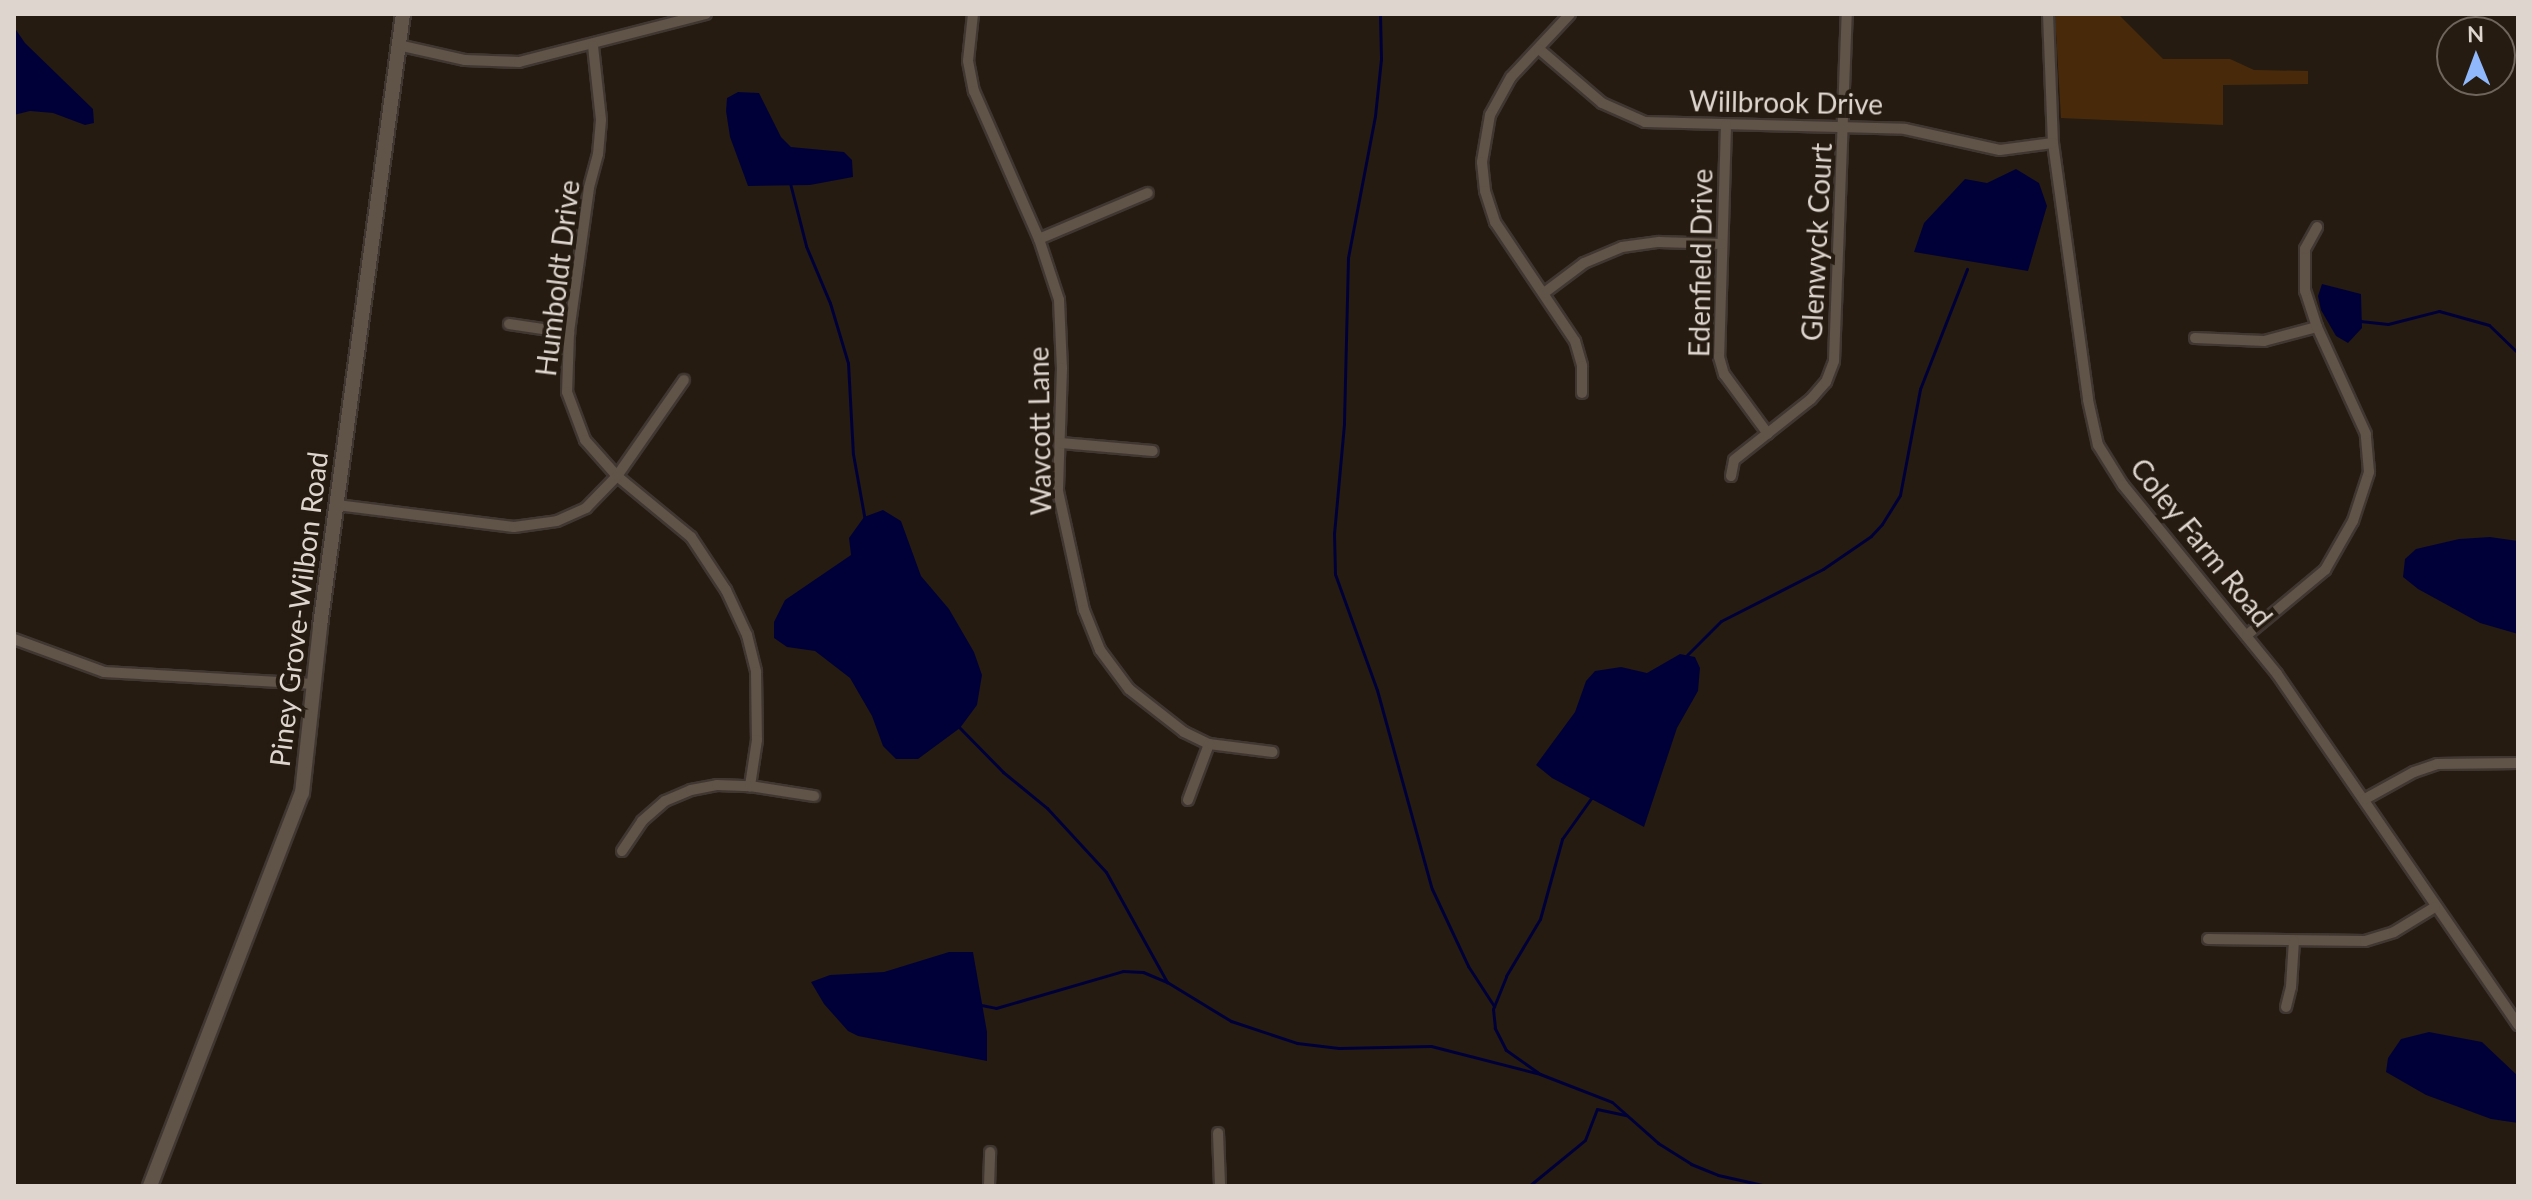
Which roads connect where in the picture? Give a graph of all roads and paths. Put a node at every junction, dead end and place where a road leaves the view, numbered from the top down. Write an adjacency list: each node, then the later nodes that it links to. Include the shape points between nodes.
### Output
1 (403, 14): 7 (street, Piney Grove-Wilbon Road)
2 (706, 14): 8 (street)
3 (973, 14): 15 (street, Wavcott Lane, via 968,61 974,91)
4 (1570, 14): 9 (street)
5 (1847, 14): 11 (street, Glenwyck Court)
6 (2048, 14): 12 (street, Coley Farm Road)
7 (398, 45): 8 (street, via 465,60 504,62); 29 (street, Piney Grove-Wilbon Road)
8 (593, 46): 20 (street, Humboldt Drive, via 601,120)
9 (1539, 49): 10 (street, Willbrook Drive, via 1602,103 1645,122); 17 (street, via 1511,77 1490,115 1482,162 1495,222)
10 (1726, 125): 11 (street, Willbrook Drive); 16 (street, Edenfield Drive)
11 (1845, 127): 12 (street, Willbrook Drive, via 1919,131 2000,150); 24 (street, Glenwyck Court, via 1834,361 1826,382 1811,399)
12 (2053, 143): 30 (street, Coley Farm Road, via 2098,445 2118,478)
13 (1148, 193): 15 (street)
14 (2317, 227): 19 (street, via 2303,261 2305,291)
15 (1039, 239): 25 (street, Wavcott Lane, via 1062,319)
16 (1722, 244): 17 (street, via 1622,247 1584,263); 24 (street, Edenfield Drive, via 1719,357 1724,374)
17 (1544, 293): 23 (street, via 1575,341)
18 (509, 324): 20 (street)
19 (2317, 327): 21 (street, via 2264,341); 30 (street, via 2366,434 2368,478 2353,521 2325,570)
20 (569, 333): 27 (street, Humboldt Drive, via 567,392 572,412 585,440)
21 (2195, 338)
22 (684, 380): 27 (street)
23 (1582, 393)
24 (1768, 434): 28 (street, Glenwyck Court, via 1734,460)
25 (1061, 443): 26 (street); 33 (street, Wavcott Lane, via 1058,491 1066,540 1100,650 1129,689 1159,716)
26 (1153, 451)
27 (617, 476): 29 (street, via 586,508 557,521 514,527); 36 (street, Humboldt Drive, via 691,537 721,580 747,635 756,672 757,740)
28 (1731, 476)
29 (337, 505): 32 (street, Piney Grove-Wilbon Road)
30 (2247, 635): 38 (street, Coley Farm Road)
31 (14, 639): 32 (street, via 104,672)
32 (314, 684): 48 (street, Piney Grove-Wilbon Road, via 302,793)
33 (1209, 744): 34 (street, Wavcott Lane); 39 (street)
34 (1272, 752)
35 (2518, 763): 38 (street, via 2437,764)
36 (750, 786): 37 (street); 40 (street, via 717,785 665,801 642,821)
37 (814, 796)
38 (2365, 799): 41 (street, Coley Farm Road)
39 (1188, 800)
40 (622, 851)
41 (2435, 907): 43 (street, via 2376,940); 45 (street, Coley Farm Road)
42 (2208, 939): 43 (street)
43 (2294, 941): 44 (street)
44 (2286, 1007)
45 (2518, 1025)
46 (1218, 1133): 50 (street)
47 (990, 1152): 49 (street)
48 (150, 1186)
49 (989, 1186)
50 (1220, 1186)

